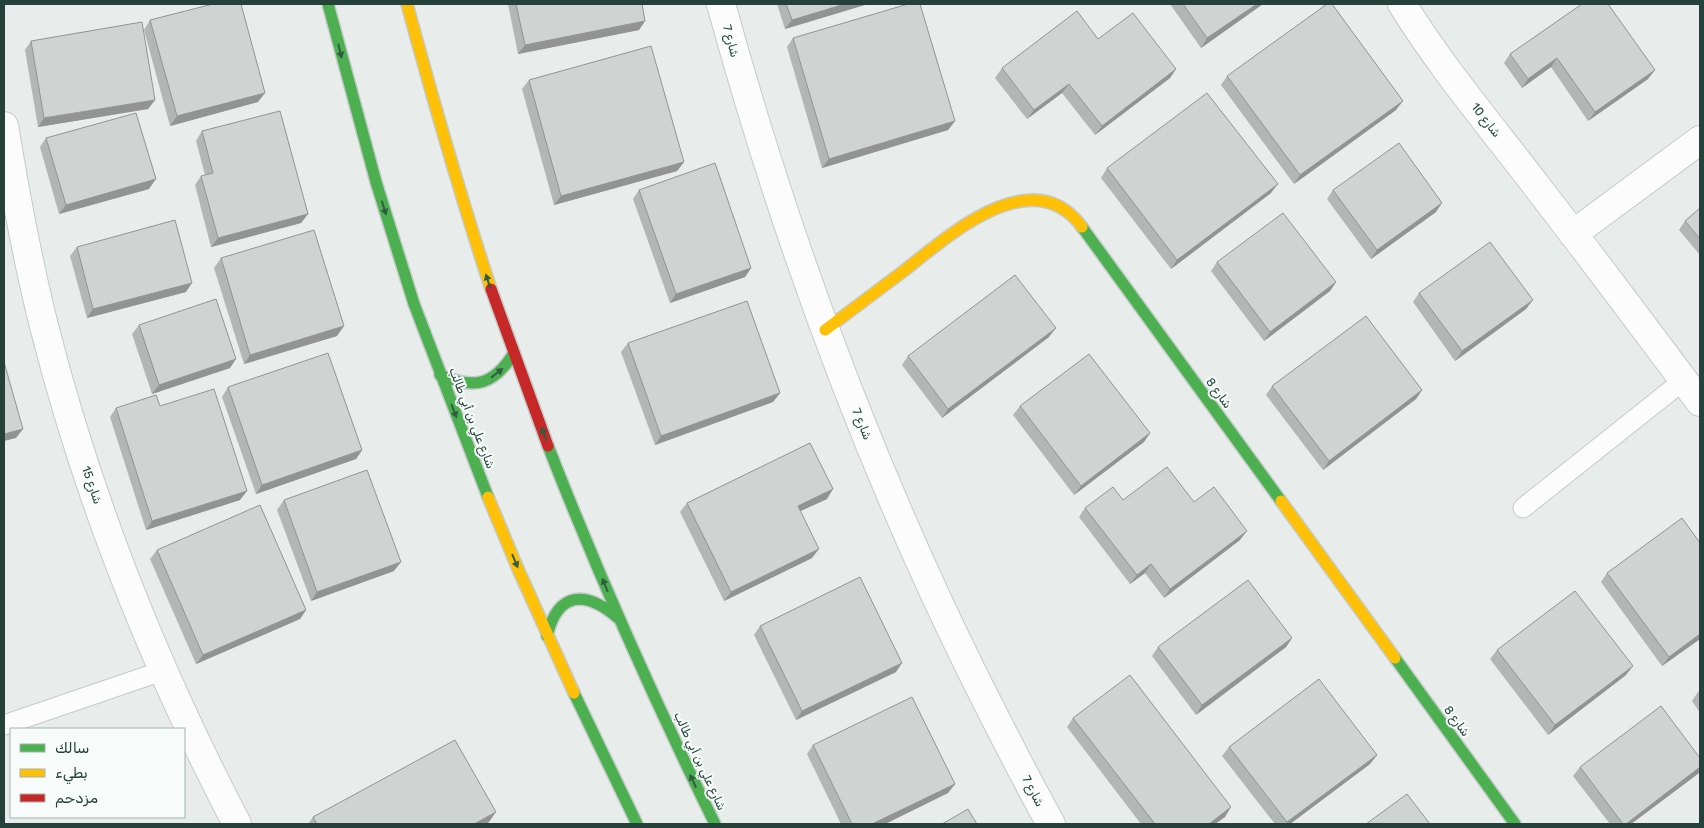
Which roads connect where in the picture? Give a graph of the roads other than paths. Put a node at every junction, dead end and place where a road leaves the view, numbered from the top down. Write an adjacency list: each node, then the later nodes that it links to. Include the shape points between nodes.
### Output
1 (328, 4): 10 (street, شارع علي بن أبي طالب, one-way to 10, via 380,197)
2 (407, 4): 9 (street, شارع علي بن أبي طالب, one-way to 2, via 455,178)
3 (721, 4): 8 (street, شارع 7, via 778,196)
4 (1402, 4): 7 (street, شارع 10, via 1420,33)
5 (4, 126): 16 (street, شارع 15, via 16,202 43,322 74,432 116,557)
6 (1700, 140): 7 (street)
7 (1574, 234): 11 (street, شارع 10)
8 (825, 330): 21 (street, شارع 7, via 905,528 997,722); 22 (street, شارع 8, via 960,228 986,213 1008,203 1028,200 1044,200 1062,206 1076,219)
9 (514, 353): 10 (street, one-way to 9, via 471,385 487,381 508,365); 14 (street, شارع علي بن أبي طالب, one-way to 9)
10 (440, 375): 15 (street, شارع علي بن أبي طالب, one-way to 15)
11 (1684, 380): 12 (street, شارع 10); 13 (lane)
12 (1700, 402)
13 (1522, 508)
14 (618, 618): 15 (street, via 598,602 574,600 554,614); 20 (street, شارع علي بن أبي طالب, one-way to 14)
15 (547, 636): 19 (street, شارع علي بن أبي طالب)
16 (162, 672): 17 (lane); 18 (street, شارع 15)
17 (4, 725)
18 (237, 824)
19 (637, 824)
20 (715, 824)
21 (1051, 824)
22 (1515, 824)

